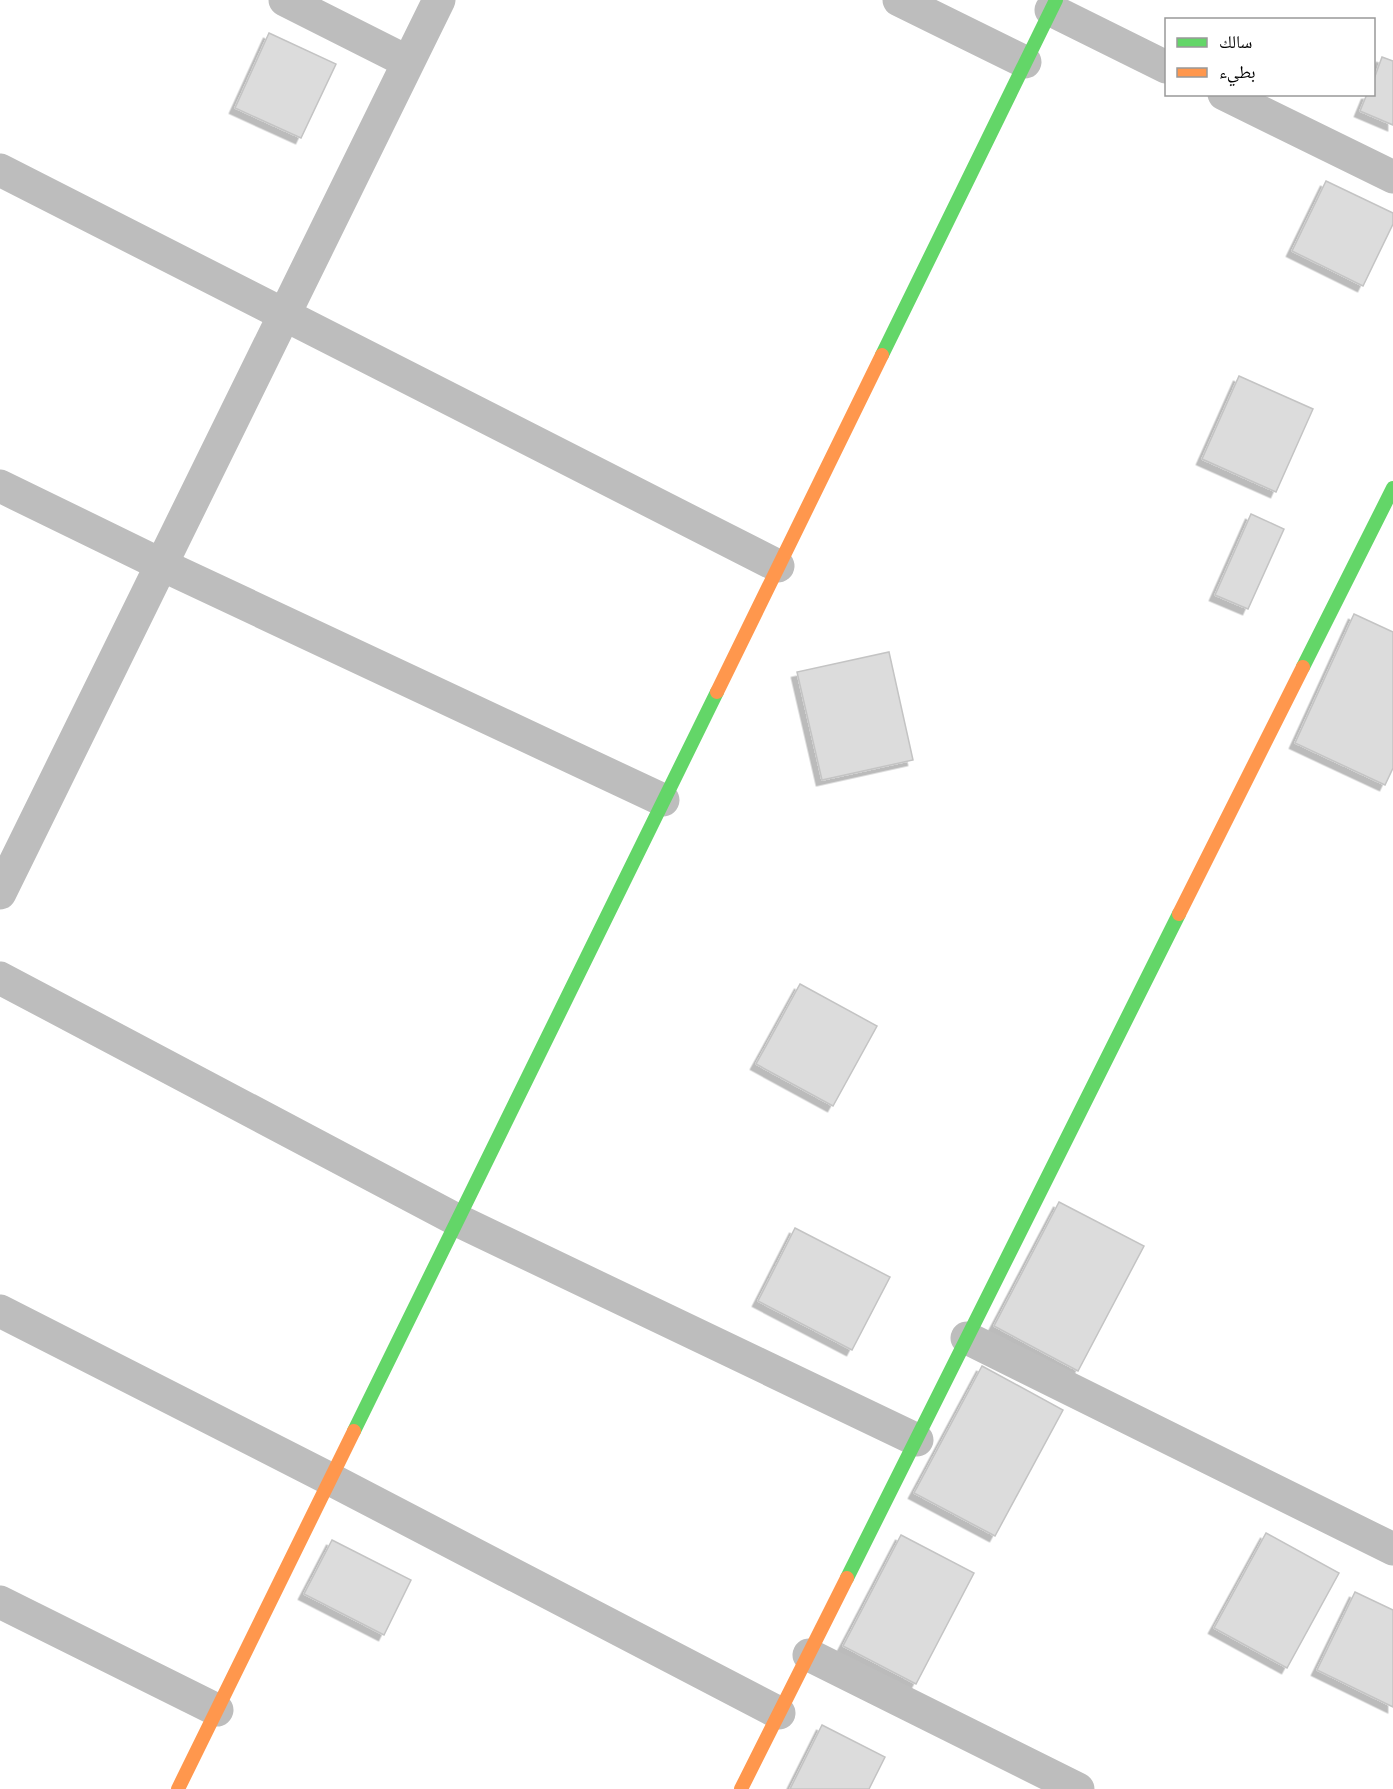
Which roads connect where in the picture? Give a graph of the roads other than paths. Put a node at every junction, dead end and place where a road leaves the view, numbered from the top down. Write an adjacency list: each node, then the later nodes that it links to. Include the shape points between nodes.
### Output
1 (285, 0): 5 (street)
2 (439, 0): 5 (street)
3 (899, 0): 6 (street)
4 (1053, 5): 6 (street); 7 (street)
5 (408, 62): 11 (street)
6 (1025, 62): 15 (street)
7 (1165, 66)
8 (1228, 96): 10 (street)
9 (0, 170): 11 (street)
10 (1393, 177)
11 (285, 315): 14 (street); 15 (street)
12 (0, 486): 14 (street)
13 (1393, 488): 21 (street)
14 (162, 565): 16 (street); 17 (street)
15 (778, 566): 16 (street)
16 (663, 800): 19 (street)
17 (0, 893)
18 (0, 978): 19 (street)
19 (457, 1220): 22 (street); 23 (street)
20 (0, 1311): 23 (street)
21 (967, 1338): 22 (street); 24 (street)
22 (916, 1440): 26 (street)
23 (330, 1479): 27 (street); 28 (street)
24 (1393, 1549)
25 (0, 1602): 27 (street)
26 (809, 1654): 28 (street); 31 (street)
27 (217, 1710): 29 (street)
28 (780, 1713): 30 (street)
29 (178, 1789)
30 (741, 1789)
31 (1077, 1789)

